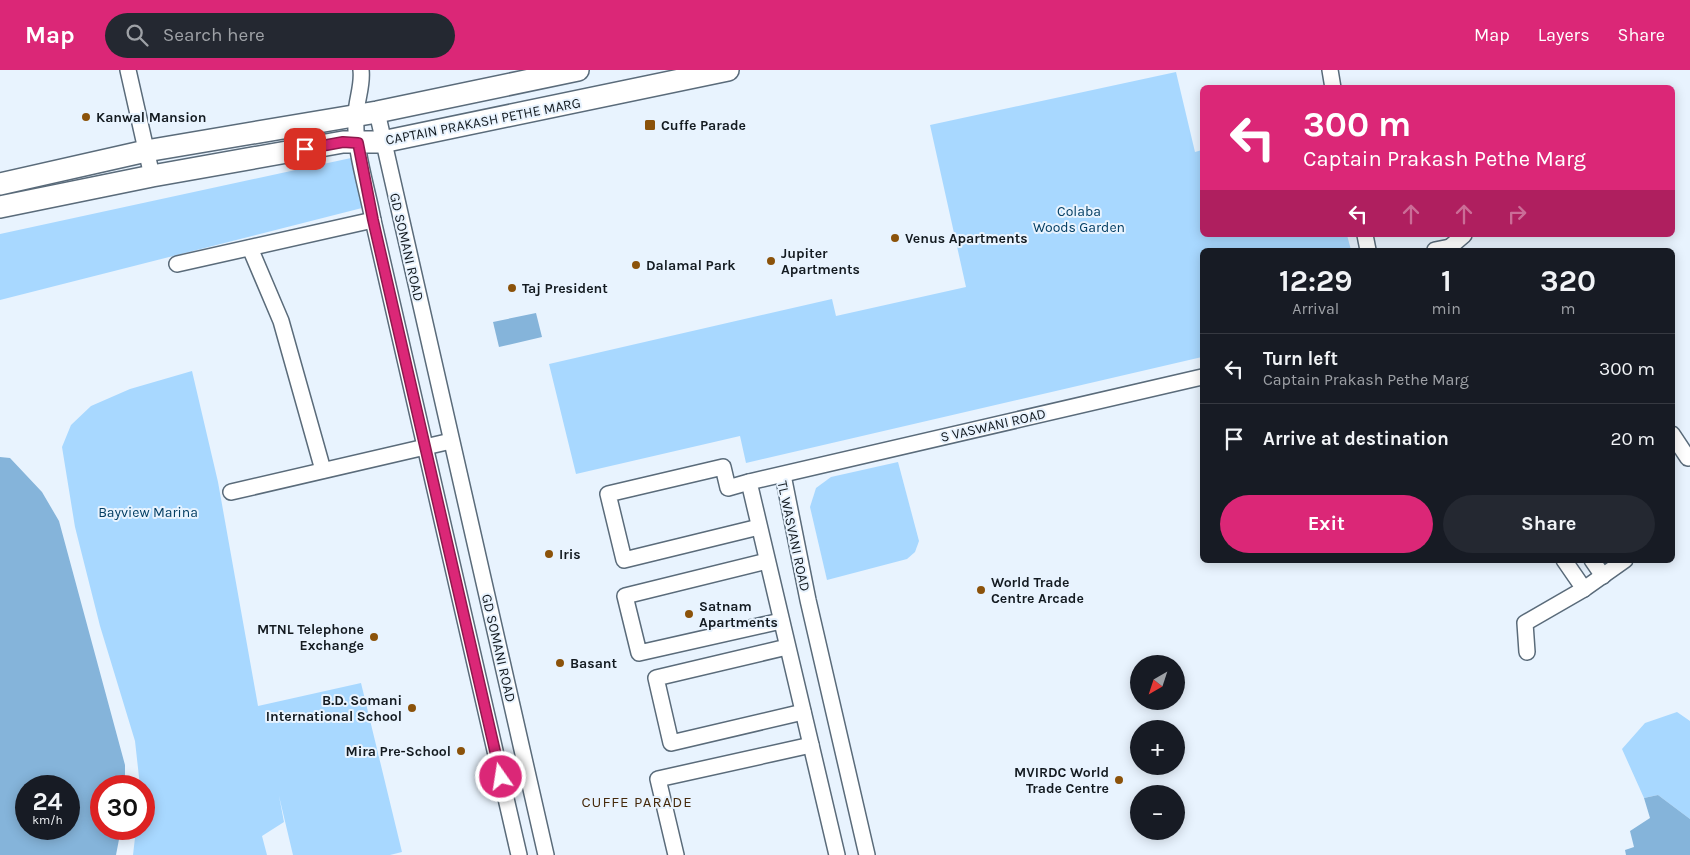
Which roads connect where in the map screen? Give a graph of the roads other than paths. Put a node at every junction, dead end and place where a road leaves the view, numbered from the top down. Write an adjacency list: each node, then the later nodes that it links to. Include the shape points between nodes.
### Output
1 (128, 70): 11 (street)
2 (361, 70): 8 (street, GD SOMANI ROAD)
3 (578, 70): 7 (main road, CAPTAIN PRAKASH PETHE MARG)
4 (728, 70): 9 (main road, CAPTAIN PRAKASH PETHE MARG)
5 (1330, 70): 6 (street)
6 (1332, 85)
7 (377, 112): 8 (main road, CAPTAIN PRAKASH PETHE MARG); 9 (street, GD SOMANI ROAD)
8 (356, 116): 10 (street, GD SOMANI ROAD); 11 (main road, CAPTAIN PRAKASH PETHE MARG)
9 (382, 142): 10 (main road, CAPTAIN PRAKASH PETHE MARG); 22 (street, GD SOMANI ROAD)
10 (358, 143): 12 (main road, CAPTAIN PRAKASH PETHE MARG, via 343,142); 15 (street, GD SOMANI ROAD)
11 (146, 151): 12 (street); 13 (main road, CAPTAIN PRAKASH PETHE MARG)
12 (152, 176): 14 (main road, CAPTAIN PRAKASH PETHE MARG)
13 (0, 184)
14 (0, 207)
15 (373, 220): 17 (street); 23 (street, GD SOMANI ROAD)
16 (1461, 237): 18 (street)
17 (250, 248): 19 (street); 25 (street, via 282,321)
18 (1446, 248)
19 (178, 264)
20 (1200, 377): 26 (street, S VASWANI ROAD)
21 (1675, 438): 24 (street)
22 (451, 441): 23 (street); 42 (street, GD SOMANI ROAD)
23 (425, 446): 25 (street); 41 (street, GD SOMANI ROAD)
24 (1688, 458)
25 (322, 470): 28 (street)
26 (783, 475): 27 (street, TL WASVANI ROAD); 45 (street, TL WASVANI ROAD, via 808,600)
27 (749, 482): 29 (street); 29 (street, TL WASVANI ROAD, via 728,488 723,467 608,494 624,560)
28 (231, 492)
29 (759, 527): 30 (street)
30 (767, 561): 36 (street); 36 (street, via 625,596 639,653)
31 (1566, 563): 35 (street)
32 (1594, 563): 34 (street)
33 (1621, 563): 34 (street)
34 (1603, 576): 35 (street)
35 (1584, 589): 38 (street, via 1525,623)
36 (781, 621): 37 (street)
37 (787, 647): 39 (street); 39 (street, via 656,678 671,743)
38 (1528, 652)
39 (803, 712): 40 (street)
40 (811, 746): 43 (street, via 658,779); 44 (street)
41 (519, 855)
42 (546, 855)
43 (676, 855)
44 (837, 855)
45 (867, 855)

